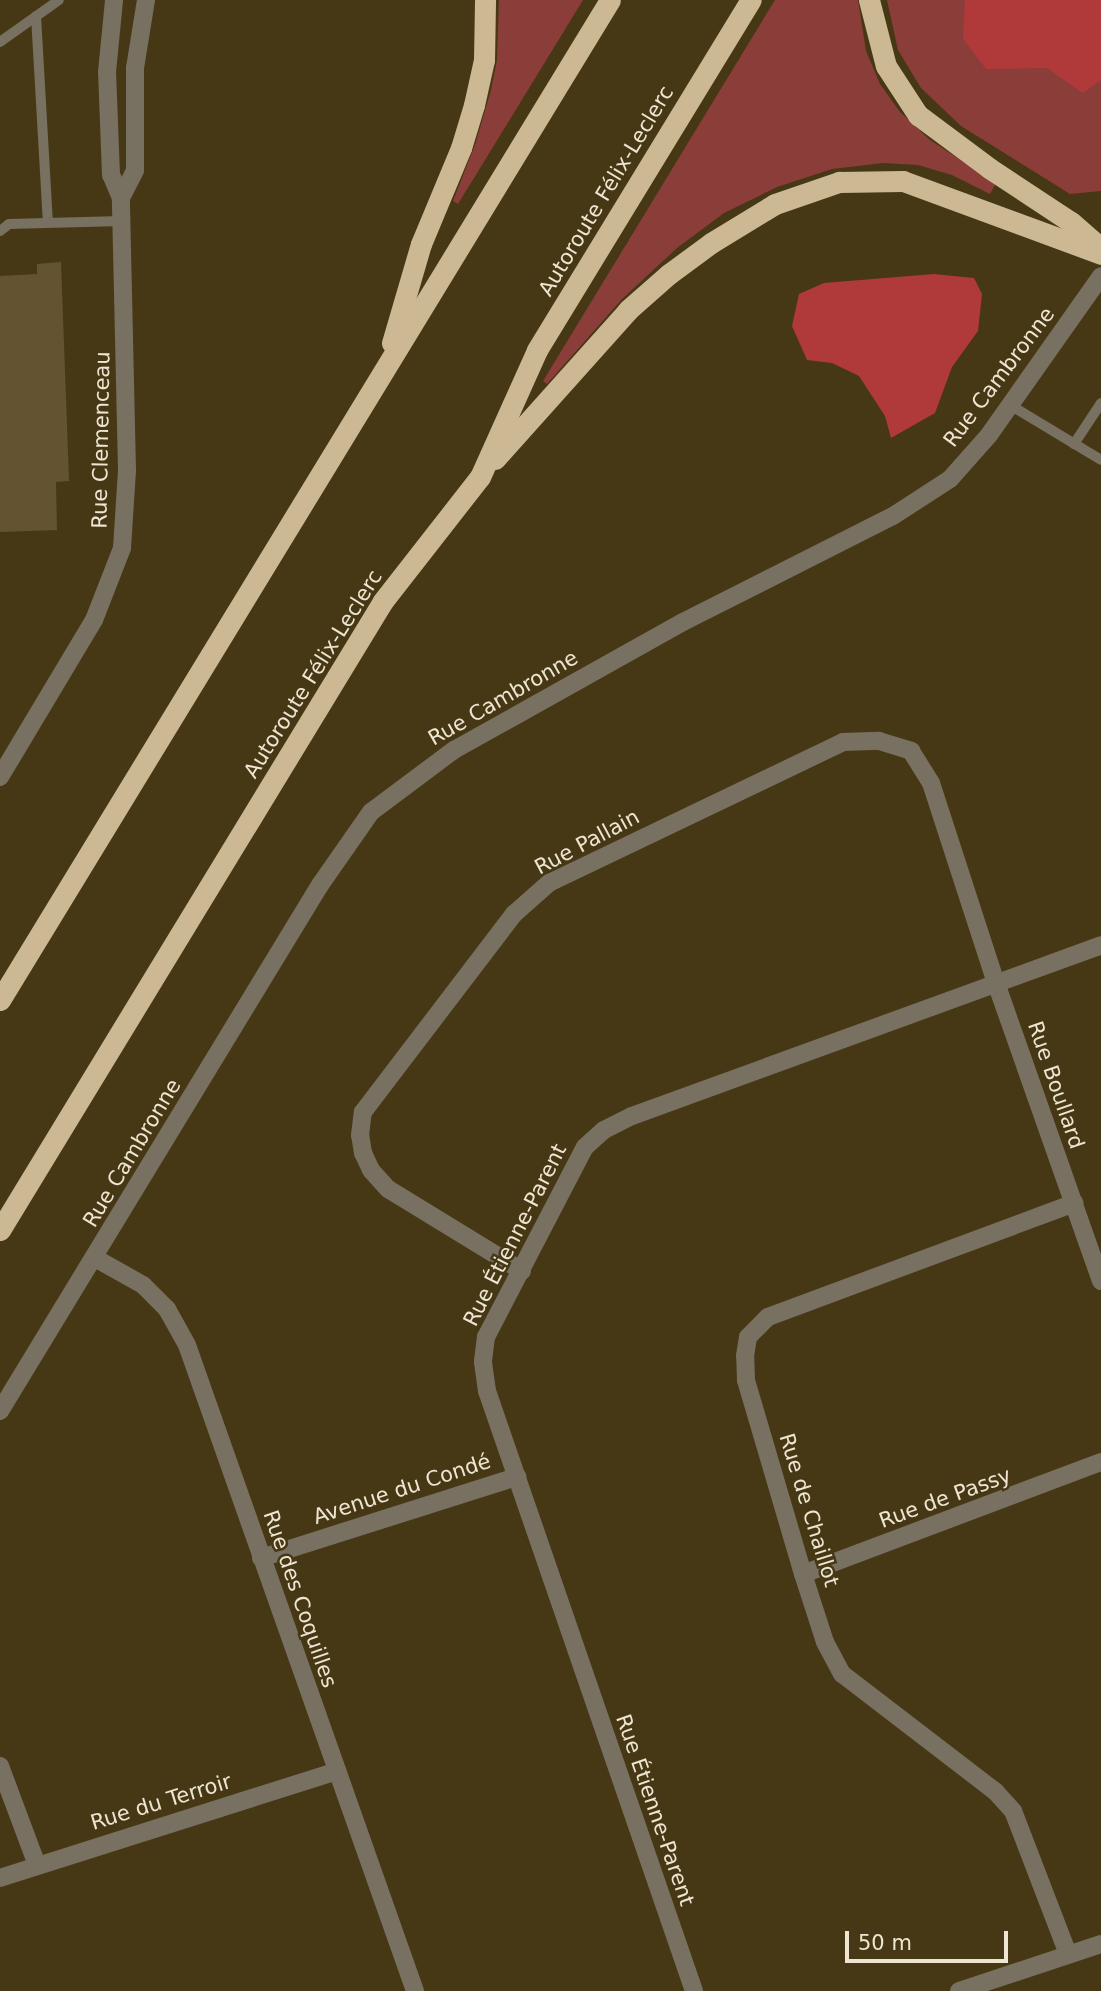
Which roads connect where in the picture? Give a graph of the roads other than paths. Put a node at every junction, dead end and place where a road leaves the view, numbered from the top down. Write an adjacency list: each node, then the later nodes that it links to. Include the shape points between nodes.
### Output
1 (59, 0): 8 (lane)
2 (114, 0): 10 (street, Rue Clemenceau, via 107,72 111,175)
3 (146, 0): 10 (street, Rue Clemenceau, via 135,68 135,170)
4 (485, 0): 17 (highway, via 484,60 474,105 421,244)
5 (610, 0): 17 (highway)
6 (751, 0): 22 (highway, Autoroute Félix-Leclerc, via 537,350)
7 (869, 0): 14 (highway, via 886,66 918,115)
8 (41, 9): 9 (lane); 12 (lane)
9 (0, 42)
10 (121, 198): 11 (street, Rue Clemenceau)
11 (122, 220): 12 (lane); 23 (street, Rue Clemenceau, via 127,470 122,548 94,620)
12 (48, 223): 13 (lane, via 9,224)
13 (0, 231)
14 (1101, 248)
15 (1101, 254): 22 (highway, via 902,181 839,181 775,204 711,243 628,310)
16 (1101, 275): 19 (street, Rue Cambronne)
17 (384, 370): 26 (highway)
18 (1101, 403): 20 (lane)
19 (1010, 405): 20 (lane); 29 (street, Rue Cambronne, via 950,479 454,750 371,812 320,885)
20 (1074, 444): 21 (lane)
21 (1101, 460)
22 (480, 477): 28 (highway, Autoroute Félix-Leclerc, via 383,601)
23 (0, 777)
24 (1101, 945): 25 (street, Rue Étienne-Parent)
25 (996, 983): 27 (street, Rue Boullard); 30 (street, Rue Étienne-Parent, via 604,1130 585,1147); 30 (street, Rue Pallain, via 931,783 911,751 879,741 843,742 549,883 514,914 363,1112 359,1135 371,1170 388,1189)
26 (0, 1000)
27 (1074, 1203): 31 (street, Rue Boullard); 36 (street, Rue de Chaillot, via 768,1317 748,1337 746,1380)
28 (0, 1230)
29 (95, 1258): 32 (street, Rue Cambronne); 35 (street, Rue des Coquilles, via 143,1285 167,1308 187,1345)
30 (522, 1270): 34 (street, Rue Étienne-Parent, via 486,1337 482,1362 487,1391)
31 (1101, 1281)
32 (0, 1411)
33 (1101, 1462): 36 (street, Rue de Passy)
34 (517, 1477): 35 (street, Avenue du Condé); 44 (street, Rue Étienne-Parent)
35 (261, 1558): 38 (street, Rue des Coquilles)
36 (803, 1574): 42 (street, Rue de Chaillot, via 825,1642 842,1674 996,1792 1013,1811)
37 (0, 1766): 39 (street)
38 (337, 1771): 39 (street, Rue du Terroir); 43 (street, Rue des Coquilles)
39 (37, 1864): 40 (street, Rue du Terroir)
40 (0, 1878)
41 (1101, 1944): 42 (street)
42 (1068, 1954): 45 (street)
43 (415, 1991)
44 (694, 1991)
45 (959, 1991)

